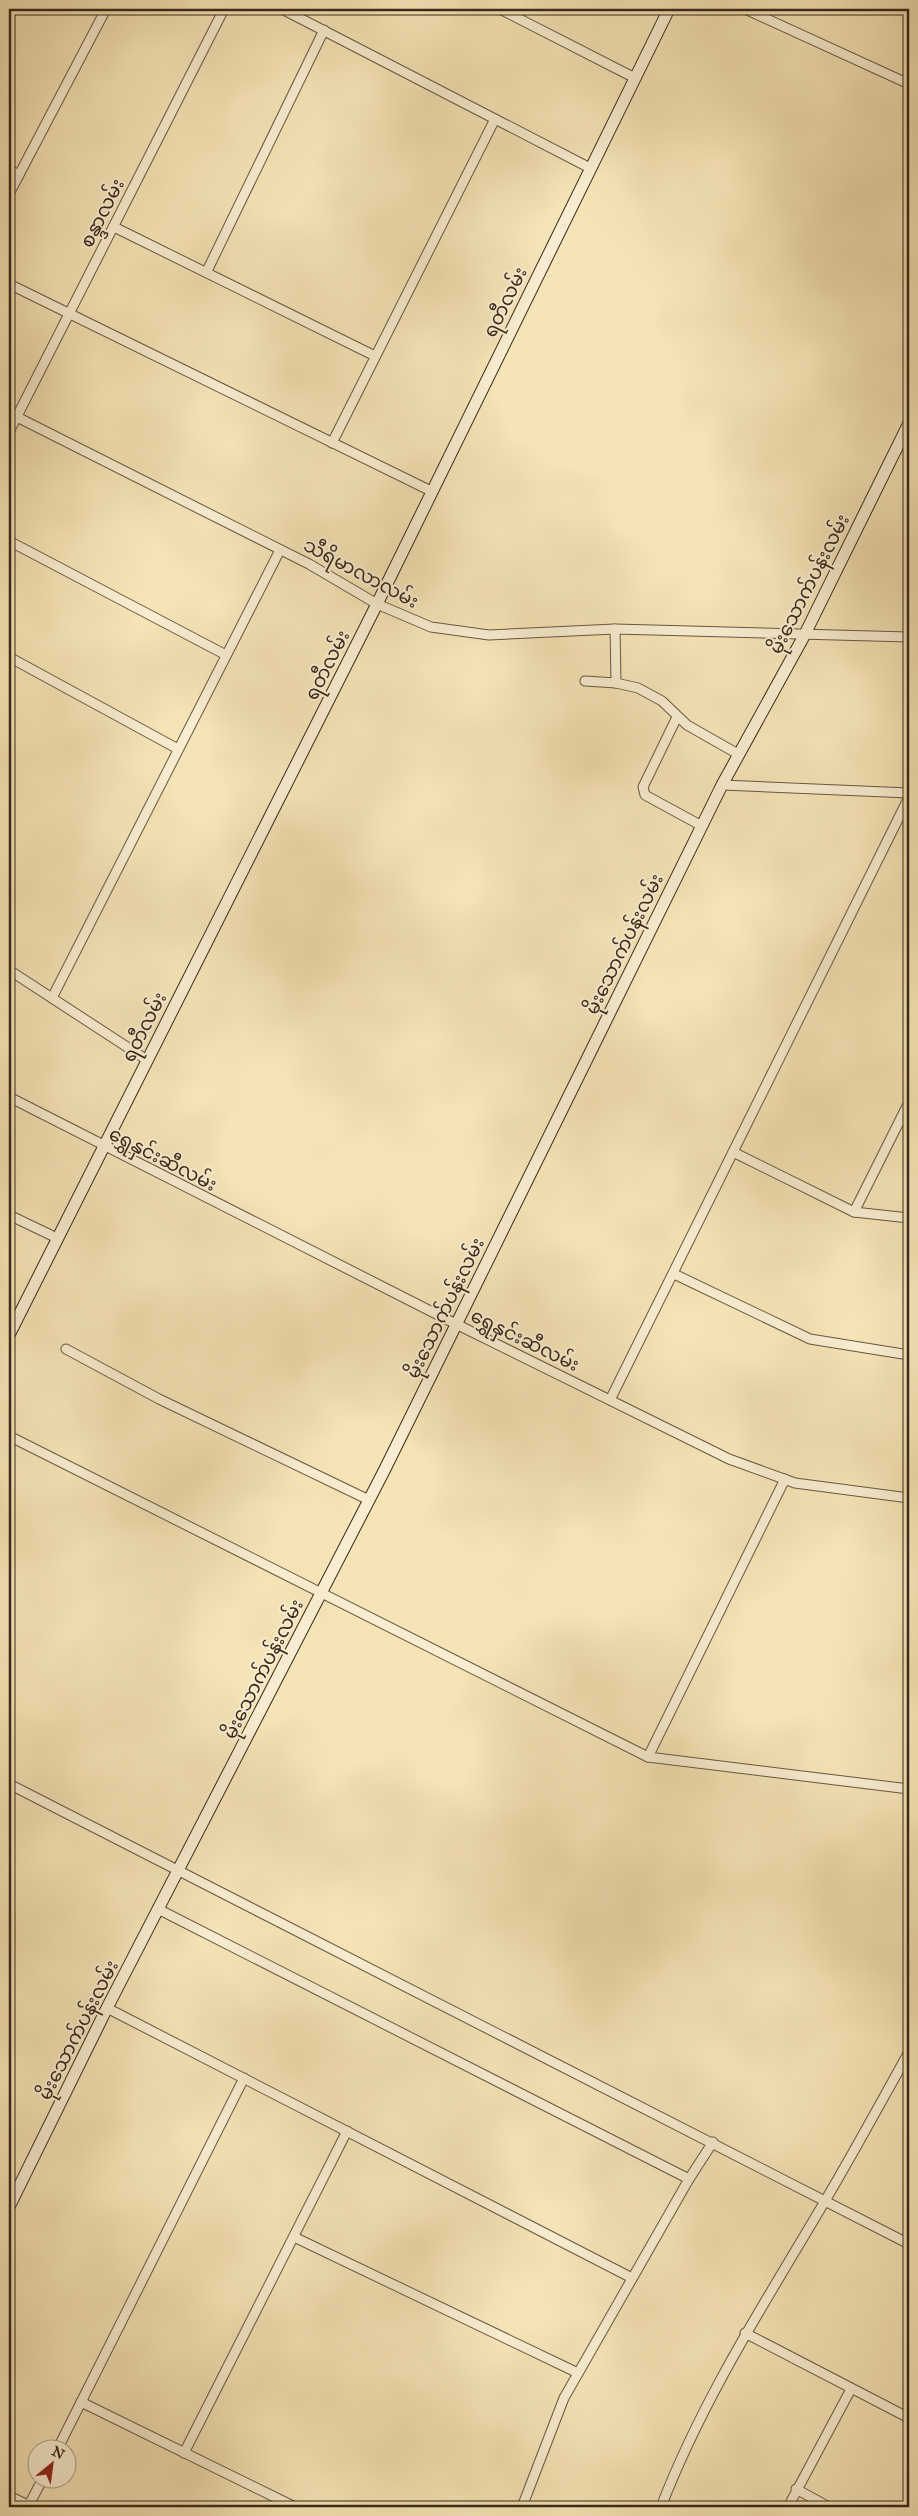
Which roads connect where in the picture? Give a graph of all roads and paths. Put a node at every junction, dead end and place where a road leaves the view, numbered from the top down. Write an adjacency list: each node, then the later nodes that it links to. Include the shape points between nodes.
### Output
1 (106, 9): 13 (street)
2 (224, 9): 15 (street, စန္ဒာလမ်း)
3 (282, 9): 7 (street)
4 (500, 9): 8 (street)
5 (669, 9): 8 (street, ရတီလမ်း)
6 (745, 9): 9 (street)
7 (324, 30): 10 (street); 16 (street)
8 (635, 78): 11 (street, ရတီလမ်း)
9 (909, 84)
10 (495, 119): 11 (street); 19 (street)
11 (590, 168): 24 (street, ရတီလမ်း)
12 (9, 170): 13 (street)
13 (18, 175): 14 (street)
14 (9, 194)
15 (114, 227): 16 (street); 18 (street, စန္ဒာလမ်း)
16 (206, 271): 19 (street)
17 (9, 284): 18 (street)
18 (70, 314): 20 (street, စန္ဒာလမ်း); 23 (street)
19 (375, 356): 23 (street)
20 (13, 415): 22 (street, စန္ဒာလမ်း); 26 (street, သီရိမာလာလမ်း)
21 (909, 422): 29 (street, မိုးသောက်ပန်းလမ်း)
22 (9, 432)
23 (332, 443): 24 (street)
24 (431, 491): 27 (street, ရတီလမ်း)
25 (9, 542): 31 (street)
26 (280, 550): 27 (street, သီရိမာလာလမ်း); 31 (street)
27 (377, 604): 28 (street, သီရိမာလာလမ်း, via 431,627 489,635); 44 (street, ရတီလမ်း)
28 (615, 628): 29 (street, သီရိမာလာလမ်း); 34 (street)
29 (804, 636): 30 (street, သီရိမာလာလမ်း); 37 (street, မိုးသောက်ပန်းလမ်း)
30 (909, 637)
31 (226, 656): 36 (street)
32 (9, 657): 36 (street)
33 (585, 681): 34 (street)
34 (616, 683): 35 (street, via 638,688 662,701)
35 (677, 717): 37 (street); 41 (street, via 643,787 645,795)
36 (178, 749): 43 (street)
37 (738, 754): 38 (street, မိုးသောက်ပန်းလမ်း)
38 (722, 785): 39 (street); 41 (street, မိုးသောက်ပန်းလမ်း)
39 (909, 793)
40 (909, 797): 48 (street)
41 (702, 826): 54 (street, မိုးသောက်ပန်းလမ်း)
42 (9, 970): 43 (street)
43 (52, 998): 44 (street)
44 (147, 1060): 47 (street, ရတီလမ်း)
45 (9, 1097): 47 (street, ရွှေနှင်းဆီလမ်း)
46 (909, 1102): 49 (street)
47 (103, 1146): 52 (street, ရတီလမ်း); 54 (street, ရွှေနှင်းဆီလမ်း)
48 (733, 1152): 49 (street); 53 (street)
49 (854, 1212): 51 (street)
50 (9, 1215): 52 (street)
51 (909, 1218)
52 (57, 1238): 55 (street, ရတီလမ်း)
53 (674, 1274): 57 (street, via 810,1339); 58 (street)
54 (456, 1324): 58 (street, ရွှေနှင်းဆီလမ်း); 62 (street, မိုးသောက်ပန်းလမ်း)
55 (9, 1335)
56 (66, 1349): 62 (street, via 159,1399)
57 (909, 1355)
58 (610, 1400): 60 (street, ရွှေနှင်းဆီလမ်း, via 729,1459)
59 (9, 1436): 63 (street)
60 (785, 1479): 61 (street, ရွှေနှင်းဆီလမ်း); 64 (street)
61 (909, 1498)
62 (369, 1500): 63 (street, မိုးသောက်ပန်းလမ်း)
63 (323, 1592): 64 (street); 67 (street, မိုးသောက်ပန်းလမ်း)
64 (648, 1757): 66 (street)
65 (9, 1784): 67 (street)
66 (909, 1788)
67 (178, 1872): 68 (street, မိုးသောက်ပန်းလမ်း); 73 (street)
68 (158, 1909): 69 (street, မိုးသောက်ပန်းလမ်း); 74 (street)
69 (107, 2008): 71 (street); 76 (street, မိုးသောက်ပန်းလမ်း)
70 (909, 2052): 75 (street)
71 (244, 2078): 72 (street); 83 (street)
72 (347, 2132): 77 (street); 79 (street)
73 (713, 2142): 74 (street); 75 (street)
74 (689, 2179): 79 (street)
75 (826, 2200): 78 (street); 80 (street)
76 (9, 2207)
77 (294, 2237): 81 (street); 86 (street)
78 (909, 2244)
79 (632, 2278): 81 (street)
80 (745, 2332): 82 (street); 93 (street, via 676,2467)
81 (578, 2373): 92 (street, via 564,2398)
82 (851, 2389): 84 (street); 88 (street)
83 (81, 2402): 85 (street); 86 (street)
84 (909, 2418)
85 (63, 2438)
86 (184, 2453): 91 (street)
87 (39, 2488): 90 (street)
88 (796, 2489): 94 (street); 95 (street)
89 (9, 2496): 90 (street)
90 (30, 2507)
91 (295, 2507)
92 (522, 2507)
93 (661, 2507)
94 (788, 2507)
95 (830, 2507)

